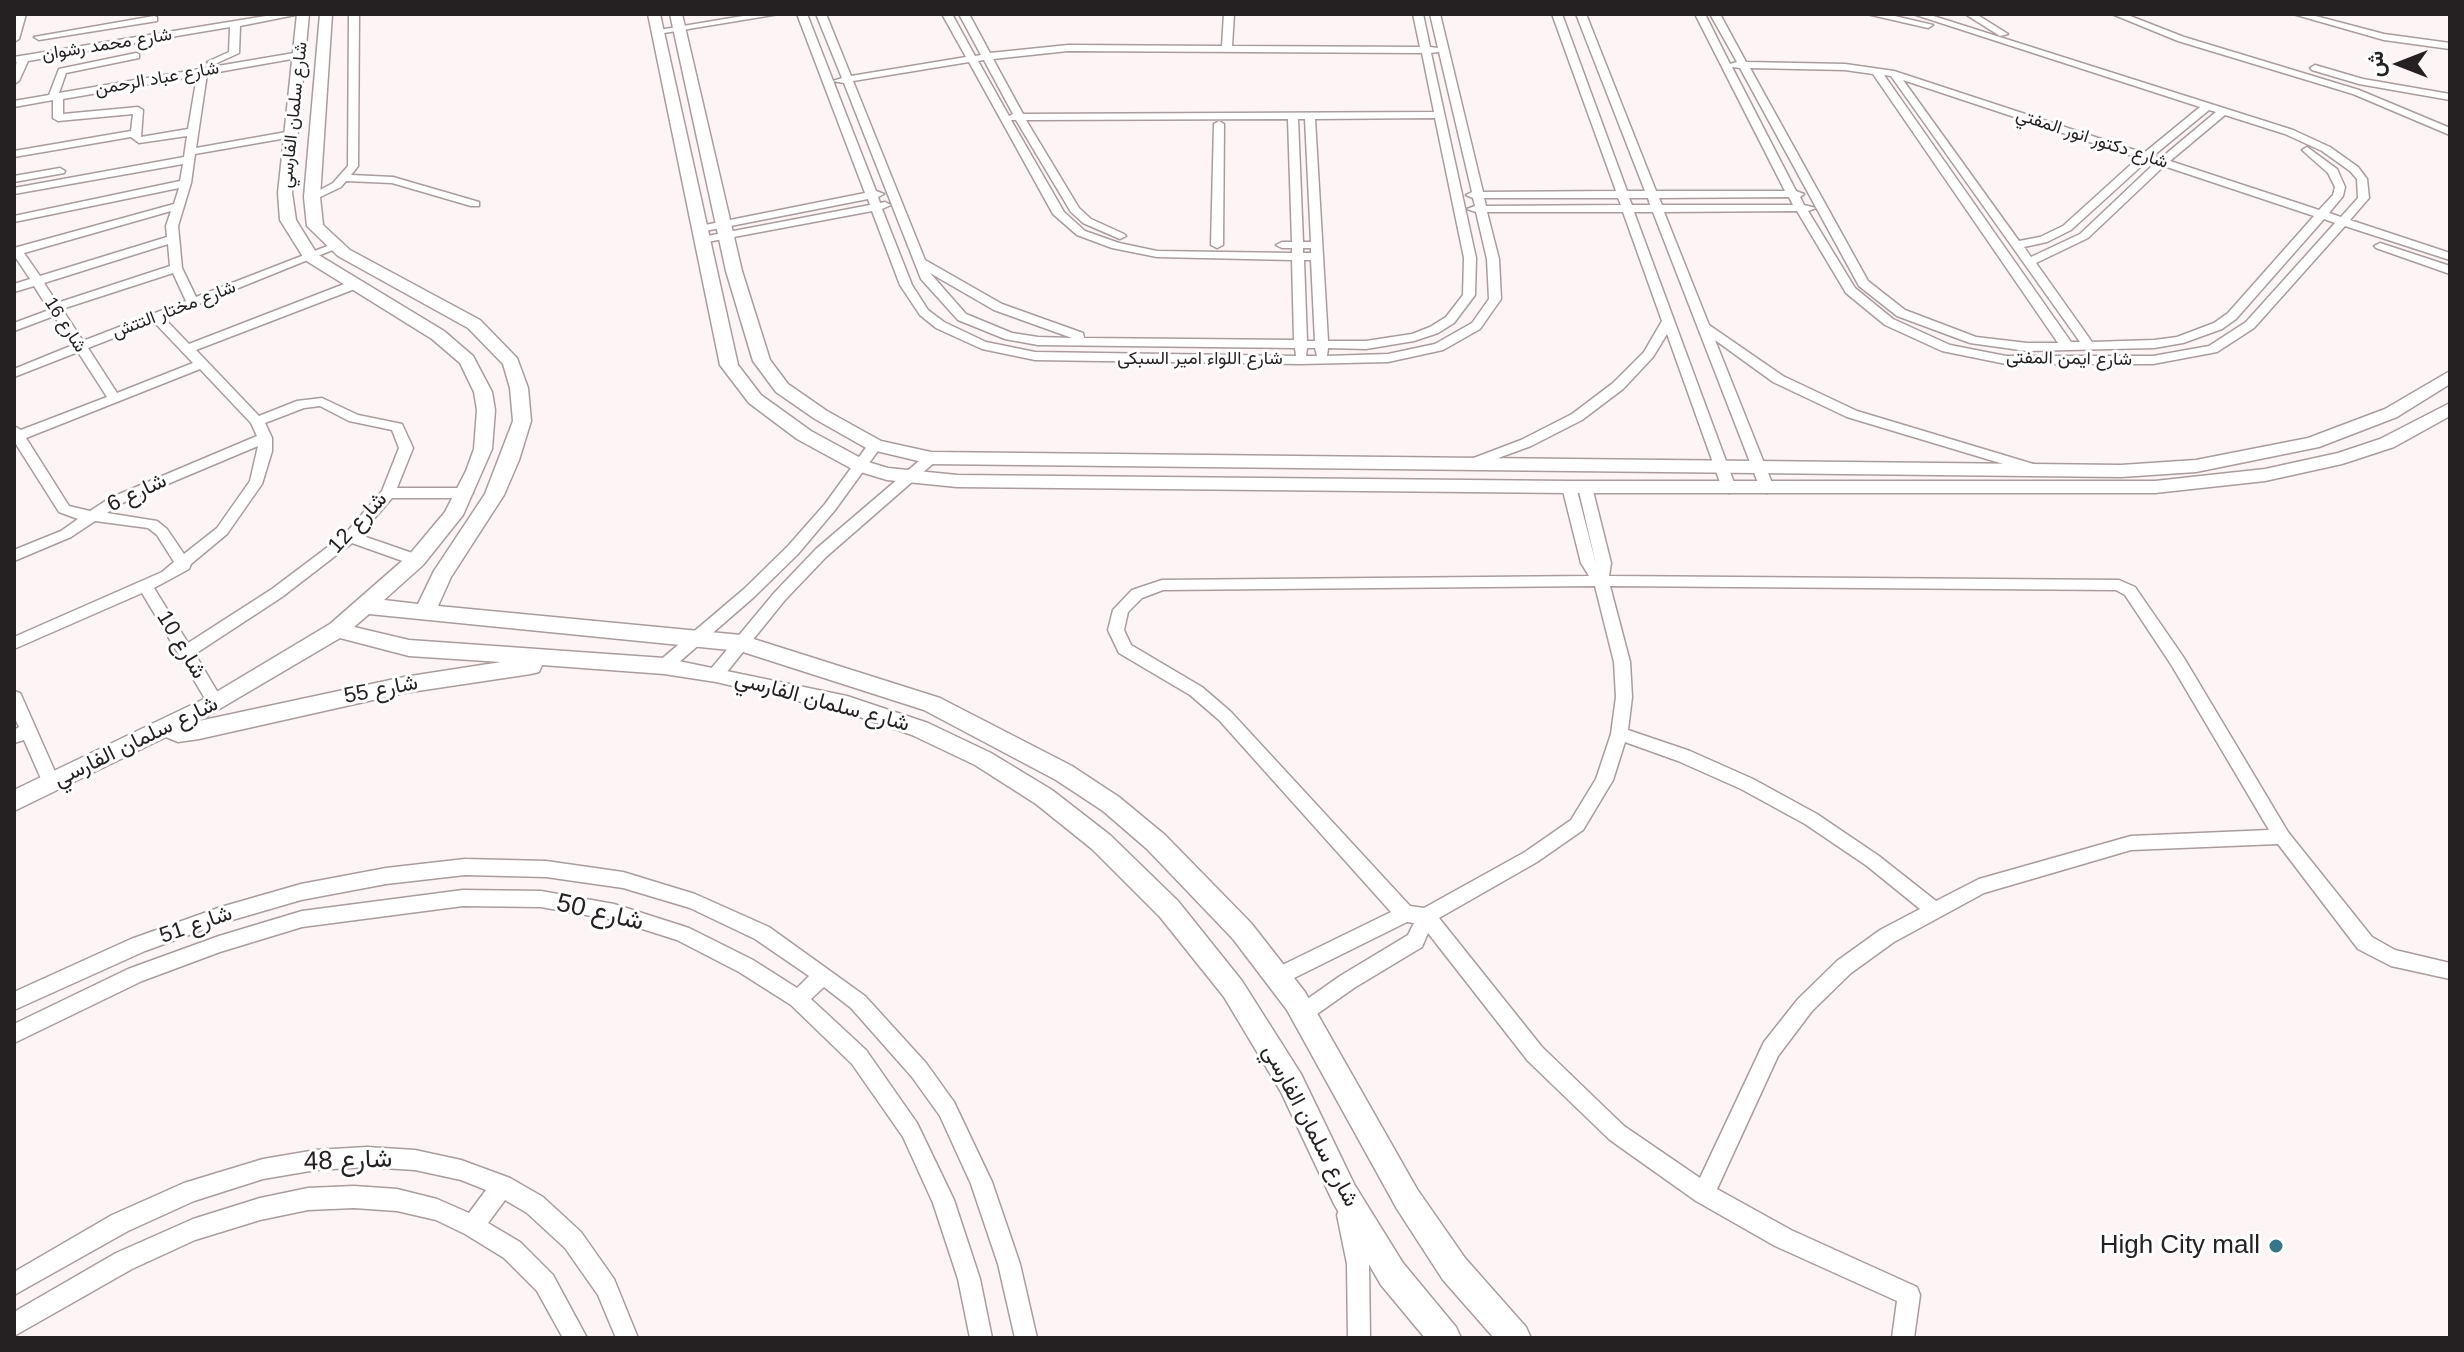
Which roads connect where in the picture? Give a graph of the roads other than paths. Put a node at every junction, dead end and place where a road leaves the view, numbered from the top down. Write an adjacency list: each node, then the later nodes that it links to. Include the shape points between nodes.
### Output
1 (110, 14): 34 (street)
2 (203, 14): 35 (street)
3 (295, 14): 33 (street, شارع محمد رشوان)
4 (303, 14): 45 (street, شارع سلمان الفارسي)
5 (326, 14): 91 (street, شارع سلمان الفارسي)
6 (354, 14): 80 (street, via 353,166)
7 (720, 14): 31 (street)
8 (774, 14): 31 (street)
9 (802, 14): 58 (street, شارع اللواء امير السبكى)
10 (821, 14): 57 (street, شارع اللواء امير السبكى)
11 (947, 14): 49 (street)
12 (964, 14): 48 (street)
13 (1229, 14): 42 (street)
14 (1418, 14): 43 (street, شارع اللواء امير السبكى)
15 (1435, 14): 44 (street, شارع اللواء امير السبكى)
16 (1557, 14): 89 (street)
17 (1581, 14): 90 (street)
18 (1700, 14): 50 (street, شارع ايمن المفتى)
19 (1715, 14): 51 (street, شارع ايمن المفتى)
20 (1872, 14): 28 (street)
21 (1918, 14): 41 (street)
22 (1970, 14): 41 (street)
23 (2117, 14): 73 (street, via 2356,92)
24 (2141, 14): 60 (street, via 2362,82)
25 (2298, 14): 40 (street, via 2384,37)
26 (2321, 14): 39 (street, via 2413,36)
27 (19, 15): 38 (street)
28 (1886, 15): 30 (street)
29 (154, 16): 34 (street); 37 (street)
30 (1904, 16): 64 (street)
31 (677, 21): 32 (street); 105 (street)
32 (656, 23): 106 (street)
33 (235, 24): 35 (street, شارع محمد رشوان); 55 (street, via 234,53)
34 (108, 26): 36 (street)
35 (202, 29): 37 (street, شارع محمد رشوان)
36 (39, 37)
37 (152, 38): 47 (street, شارع محمد رشوان)
38 (14, 39)
39 (2450, 39)
40 (2450, 46)
41 (2025, 47): 64 (street)
42 (1227, 49): 43 (street); 48 (street, via 1068,48)
43 (1427, 54): 44 (street); 48 (street); 66 (street, شارع اللواء امير السبكى)
44 (1445, 54): 87 (street, شارع اللواء امير السبكى)
45 (300, 55): 52 (street, شارع عباد الرحمن); 75 (street, شارع سلمان الفارسي)
46 (136, 56): 59 (street, via 62,71)
47 (19, 59): 56 (street)
48 (991, 60): 49 (street); 68 (street)
49 (974, 62): 57 (street); 67 (street)
50 (1728, 69): 51 (street, شارع دكتور انور المفتي); 88 (street, شارع ايمن المفتى)
51 (1745, 69): 53 (street, شارع دكتور انور المفتي); 85 (street, شارع ايمن المفتى)
52 (202, 73): 55 (street, شارع عباد الرحمن); 72 (street)
53 (1878, 74): 54 (street, شارع دكتور انور المفتي); 62 (street)
54 (1897, 78): 63 (street); 78 (street, شارع دكتور انور المفتي)
55 (162, 79): 59 (street, شارع عباد الرحمن)
56 (14, 81)
57 (849, 84): 58 (street); 92 (street, شارع اللواء امير السبكى)
58 (830, 87): 93 (street, شارع اللواء امير السبكى)
59 (56, 97): 61 (street, شارع عباد الرحمن); 74 (street, via 58,118 135,109)
60 (2450, 97)
61 (14, 104)
62 (1903, 109): 63 (street); 135 (street)
63 (1919, 109): 109 (street)
64 (2204, 109): 65 (street, شارع ايمن المفتى); 78 (street)
65 (2220, 114): 79 (street); 103 (street, شارع ايمن المفتى, via 2323,160 2340,187); 104 (street, شارع ايمن المفتى, via 2309,140 2354,169 2362,179 2364,198)
66 (1440, 119): 70 (street); 86 (street, شارع اللواء امير السبكى)
67 (1006, 120): 68 (street); 111 (street, via 1059,214 1089,236 1157,254)
68 (1021, 120): 69 (street); 71 (street); 108 (street, via 1075,210 1087,221 1141,242)
69 (1293, 120): 70 (street); 71 (street); 111 (street)
70 (1310, 120): 112 (street)
71 (1219, 124): 108 (street)
72 (191, 132): 74 (street, via 144,140); 77 (street)
73 (2450, 132)
74 (136, 133): 76 (street)
75 (292, 134): 77 (street); 114 (street, شارع سلمان الفارسي, via 286,207 293,232)
76 (14, 154)
77 (188, 156): 82 (street); 83 (street)
78 (2142, 159): 79 (street, شارع دكتور انور المفتي); 109 (street, via 2067,228)
79 (2159, 165): 103 (street, شارع دكتور انور المفتي); 118 (street, via 2084,236)
80 (345, 178): 91 (street); 94 (street, via 393,180)
81 (14, 179): 82 (street, via 65,170)
82 (67, 181): 84 (street)
83 (186, 183): 95 (street); 102 (street)
84 (14, 191)
85 (1813, 194): 88 (street); 99 (street, شارع ايمن المفتى)
86 (1456, 195): 87 (street); 100 (street, شارع اللواء امير السبكى)
87 (1478, 195): 89 (street); 101 (street, شارع اللواء امير السبكى)
88 (1793, 195): 90 (street); 98 (street, شارع ايمن المفتى)
89 (1624, 196): 90 (street); 96 (street)
90 (1653, 196): 97 (street)
91 (312, 197): 110 (street, شارع سلمان الفارسي, via 315,226)
92 (895, 197): 93 (street); 119 (street, شارع اللواء امير السبكى)
93 (873, 201): 105 (street); 138 (street, شارع اللواء امير السبكى, via 913,299 940,325 982,345 1064,358)
94 (475, 204)
95 (178, 206): 107 (street); 113 (street)
96 (1628, 208): 97 (street); 101 (street); 128 (street)
97 (1658, 208): 98 (street); 130 (street)
98 (1801, 208): 99 (street); 104 (street, شارع ايمن المفتى, via 1832,267 1865,305 1919,337 2006,360 2153,360 2213,349 2250,325)
99 (1821, 208): 135 (street, شارع ايمن المفتى, via 1863,283 1901,313 1974,340)
100 (1459, 209): 101 (street); 116 (street, شارع اللواء امير السبكى)
101 (1481, 209): 117 (street, شارع اللواء امير السبكى)
102 (14, 219)
103 (2316, 219): 104 (street, شارع دكتور انور المفتي); 136 (street, شارع ايمن المفتى, via 2218,326 2179,340)
104 (2340, 227): 115 (street, شارع دكتور انور المفتي); 121 (street, شارع دكتور انور المفتي)
105 (724, 230): 106 (street); 148 (street, via 762,361 782,388)
106 (701, 234): 150 (street, via 729,365 741,385 804,435)
107 (172, 239): 120 (street); 122 (street)
108 (1217, 245): 111 (street)
109 (2016, 245): 118 (street)
110 (334, 247): 114 (street, شارع مختار التتش); 169 (street, شارع سلمان الفارسي, via 474,324 511,362 519,388 522,421 510,460)
111 (1298, 251): 112 (street); 132 (street)
112 (1317, 251): 133 (street)
113 (15, 252): 122 (street, شارع 16)
114 (311, 257): 123 (street, شارع سلمان الفارسي); 125 (street, شارع مختار التتش)
115 (2450, 257)
116 (1470, 258): 117 (street); 133 (street, شارع اللواء امير السبكى, via 1469,295 1462,308 1434,330 1391,343)
117 (1493, 259): 139 (street, شارع اللواء امير السبكى, via 1495,299 1488,313 1460,338 1415,354)
118 (2029, 262): 136 (street)
119 (922, 263): 131 (street, via 998,307); 131 (street, شارع اللواء امير السبكى, via 946,304 983,328 1038,341)
120 (176, 268): 125 (street); 126 (street)
121 (2450, 270)
122 (36, 281): 124 (street); 126 (street, شارع 16)
123 (356, 284): 137 (street); 160 (street, شارع سلمان الفارسي, via 455,347 476,375 486,429)
124 (14, 288)
125 (193, 303): 127 (street, شارع مختار التتش)
126 (56, 310): 129 (street); 134 (street, شارع 16)
127 (156, 317): 134 (street, شارع مختار التتش); 137 (street)
128 (1669, 320): 151 (street, via 1649,354 1588,409 1526,443); 152 (street)
129 (14, 327)
130 (1705, 327): 153 (street); 154 (street, via 1778,379 1852,414)
131 (1100, 342): 132 (street, شارع اللواء امير السبكى)
132 (1301, 344): 133 (street, شارع اللواء امير السبكى); 138 (street)
133 (1322, 345): 139 (street)
134 (80, 346): 141 (street, شارع مختار التتش); 143 (street, شارع 16)
135 (2067, 346): 136 (street, شارع ايمن المفتى)
136 (2089, 346)
137 (188, 349): 140 (street)
138 (1301, 360): 139 (street, شارع اللواء امير السبكى)
139 (1322, 360)
140 (202, 364): 143 (street); 145 (street)
141 (14, 373)
142 (2450, 376): 154 (street, via 2354,429 2266,455 2141,470)
143 (114, 398): 146 (street)
144 (2450, 409): 158 (street, via 2387,443 2342,458 2236,479 2086,489)
145 (257, 421): 147 (street); 159 (street, شارع 12, via 322,402 362,421 397,427 406,448)
146 (16, 433): 161 (street, via 64,509)
147 (265, 438): 161 (street, شارع 6); 165 (street, via 262,465 248,497 222,531)
148 (875, 445): 149 (street); 150 (street)
149 (931, 458): 151 (street); 155 (street)
150 (861, 466): 155 (street); 171 (street, via 793,550)
151 (1466, 466): 152 (street)
152 (1723, 468): 153 (street); 157 (street)
153 (1762, 469): 154 (street); 158 (street)
154 (2041, 470)
155 (905, 477): 156 (street); 173 (street, via 821,553)
156 (1577, 487): 157 (street); 166 (street, via 1588,563)
157 (1729, 488): 158 (street)
158 (1767, 488)
159 (388, 493): 160 (street); 162 (street, شارع 12)
160 (466, 493): 164 (street, شارع سلمان الفارسي)
161 (93, 515): 163 (street, شارع 6, via 66,534); 165 (street, via 152,524)
162 (350, 537): 164 (street); 174 (street, شارع 12)
163 (14, 556)
164 (416, 560): 168 (street, شارع سلمان الفارسي)
165 (184, 565): 167 (street)
166 (1601, 581): 182 (street, via 1622,662); 185 (street, via 2119,585 2130,591 2178,662); 188 (street, via 1162,585 1137,594 1121,610 1116,630 1125,649 1196,691 1225,716)
167 (146, 586): 172 (street); 174 (street, شارع 10)
168 (367, 606): 169 (street, شارع سلمان الفارسي); 170 (street, شارع سلمان الفارسي)
169 (426, 610): 171 (street, شارع سلمان الفارسي)
170 (338, 629): 175 (street, شارع سلمان الفارسي, via 409,648); 179 (street, شارع سلمان الفارسي)
171 (699, 639): 173 (street, شارع سلمان الفارسي); 176 (street)
172 (14, 643)
173 (741, 643): 177 (street); 191 (street, شارع سلمان الفارسي, via 932,704 1064,773 1111,804 1200,884)
174 (187, 652): 179 (street, شارع 10)
175 (597, 659): 176 (street, شارع سلمان الفارسي); 180 (street, شارع 55, via 404,685 199,730 178,733)
176 (664, 666): 177 (street, شارع سلمان الفارسي)
177 (716, 674): 198 (street, شارع سلمان الفارسي, via 847,704 920,729 1032,789 1101,842 1169,909 1233,989 1291,1083)
178 (14, 697): 181 (street)
179 (216, 703): 180 (street, شارع سلمان الفارسي)
180 (169, 728): 183 (street, شارع سلمان الفارسي)
181 (21, 734): 183 (street)
182 (1619, 734): 187 (street, via 1722,773 1811,819); 188 (street, via 1604,780 1577,825 1531,857)
183 (51, 783): 184 (street, شارع سلمان الفارسي)
184 (14, 801)
185 (2282, 837): 187 (street, via 2131,843 1979,887); 189 (street, via 2365,943 2391,958)
186 (386, 876): 190 (street, شارع 50, via 492,868 623,880 695,902 749,927); 193 (street, شارع 51, via 221,915 138,945)
187 (1935, 911): 197 (street, via 1855,959 1805,1005 1771,1049)
188 (1416, 915): 191 (street); 194 (street, via 1415,941); 197 (street, via 1544,1063 1617,1133)
189 (2450, 971)
190 (823, 975): 192 (street); 205 (street, شارع 50, via 890,1034 947,1109 986,1195)
191 (1277, 977): 194 (street, شارع سلمان الفارسي)
192 (798, 999): 195 (street, شارع 50, via 682,934 614,912 541,899 463,898 340,912 219,944 135,975); 204 (street, شارع 50, via 859,1057 910,1130 943,1200 969,1279)
193 (14, 1001)
194 (1303, 1013): 208 (street, شارع سلمان الفارسي, via 1407,1199 1454,1269)
195 (14, 1034)
196 (502, 1186): 199 (street); 200 (street, شارع 48, via 415,1160 367,1157 278,1165 192,1191 120,1223); 203 (street, شارع 48, via 535,1205 573,1240 606,1287)
197 (1704, 1193): 209 (street, via 1783,1238 1909,1295)
198 (1344, 1194): 206 (street, via 1358,1264); 207 (street, شارع سلمان الفارسي, via 1392,1274)
199 (473, 1226): 201 (street, شارع 48, via 437,1210 382,1199 308,1199 260,1209 193,1230 124,1261); 202 (street, شارع 48, via 512,1250 545,1283)
200 (14, 1284)
201 (14, 1325)
202 (576, 1338)
203 (627, 1338)
204 (981, 1338)
205 (1026, 1338)
206 (1359, 1338)
207 (1445, 1338)
208 (1515, 1338)
209 (1903, 1338)

